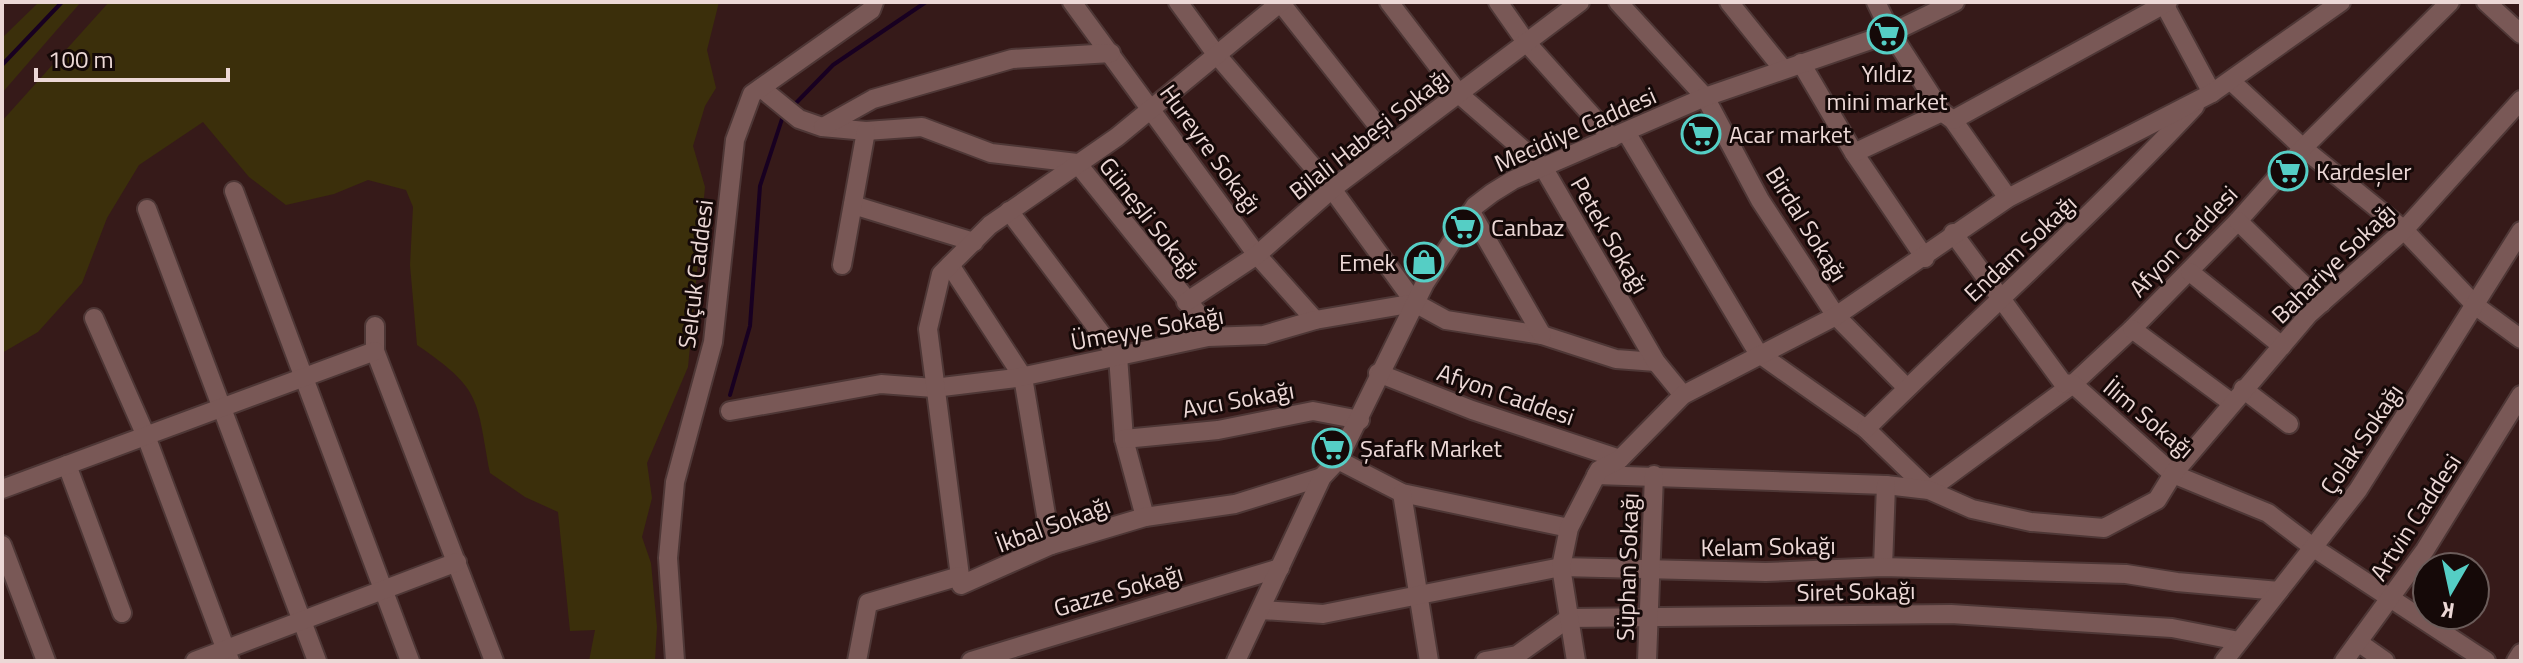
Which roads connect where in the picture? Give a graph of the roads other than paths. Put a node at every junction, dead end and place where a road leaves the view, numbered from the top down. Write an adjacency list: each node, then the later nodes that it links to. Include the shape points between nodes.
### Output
1 (874, 2): 23 (street, Selçuk Caddesi, via 871,10)
2 (1072, 2): 19 (street, Hureyre Sokağı)
3 (1178, 2): 20 (street)
4 (1280, 2): 20 (street); 33 (street)
5 (1389, 2): 24 (street, Petek Sokağı)
6 (1498, 2): 18 (street)
7 (1580, 2): 18 (street, Bilali Habeşi Sokağı)
8 (1618, 2): 26 (street, Birdal Sokağı)
9 (1729, 2): 21 (street)
10 (1876, 2): 17 (street)
11 (1955, 2): 17 (street, Mecidiye Caddesi)
12 (2341, 2): 22 (street)
13 (2450, 2): 34 (street, Afyon Caddesi)
14 (2486, 2): 16 (street)
15 (2165, 3): 25 (street); 29 (street)
16 (2518, 22)
17 (1891, 33): 21 (street, Mecidiye Caddesi); 29 (street)
18 (1526, 42): 24 (street, Bilali Habeşi Sokağı); 32 (street)
19 (1111, 53): 28 (street, Hureyre Sokağı); 30 (street, via 1012,59 873,99)
20 (1216, 54): 28 (street); 38 (street)
21 (1792, 66): 26 (street, Mecidiye Caddesi); 35 (street)
22 (2231, 81): 25 (street); 34 (street)
23 (761, 88): 30 (street, Güneşli Sokağı, via 799,119); 129 (street, Selçuk Caddesi, via 752,94 735,140 713,342 675,482 668,558)
24 (1460, 95): 33 (street, Bilali Habeşi Sokağı); 37 (street, Petek Sokağı)
25 (2207, 96): 40 (street); 55 (street, Endam Sokağı, via 2107,199)
26 (1705, 97): 32 (street, Mecidiye Caddesi); 60 (street, Birdal Sokağı, via 1760,200)
27 (2521, 100): 46 (street, Bahariye Sokağı)
28 (1151, 106): 36 (street); 50 (street, Hureyre Sokağı)
29 (1948, 116): 35 (street); 40 (street)
30 (822, 127): 31 (street, Güneşli Sokağı)
31 (866, 131): 36 (street, Güneşli Sokağı, via 922,127 991,153); 41 (street)
32 (1619, 135): 37 (street, Mecidiye Caddesi); 70 (street)
33 (1392, 144): 38 (street, Bilali Habeşi Sokağı)
34 (2303, 148): 45 (street, Afyon Caddesi); 46 (street)
35 (1854, 153): 51 (street)
36 (1077, 163): 43 (street); 56 (street, Güneşli Sokağı)
37 (1543, 167): 44 (street, Mecidiye Caddesi, via 1492,193); 72 (street, Petek Sokağı)
38 (1332, 189): 50 (street, Bilali Habeşi Sokağı); 57 (street)
39 (234, 191): 75 (street)
40 (2008, 198): 48 (street)
41 (853, 205): 49 (street); 52 (street)
42 (147, 209): 82 (street)
43 (1009, 211): 49 (street); 71 (street)
44 (1471, 212): 57 (street, Mecidiye Caddesi); 65 (street)
45 (2238, 221): 54 (street, Afyon Caddesi); 58 (street)
46 (2404, 230): 58 (street, Bahariye Sokağı); 59 (street)
47 (2521, 231): 59 (street, Çolak Sokağı)
48 (1953, 233): 51 (street); 55 (street, İlim Sokağı)
49 (974, 242): 53 (street)
50 (1257, 255): 56 (street, Bilali Habeşi Sokağı); 62 (street, Hureyre Sokağı)
51 (1925, 258): 60 (street)
52 (842, 265)
53 (950, 265): 74 (street); 77 (street, via 941,274 928,329)
54 (2190, 272): 64 (street, Afyon Caddesi); 68 (street)
55 (2001, 296): 76 (street, İlim Sokağı, via 2063,383); 78 (street, Endam Sokağı)
56 (1186, 302): 66 (street, Güneşli Sokağı)
57 (1415, 303): 62 (street, Ümeyye Sokağı); 65 (street, via 1446,320); 73 (street, Mecidiye Caddesi)
58 (2322, 303): 68 (street, Bahariye Sokağı)
59 (2476, 306): 67 (street); 104 (street, Çolak Sokağı, via 2358,490)
60 (1836, 316): 70 (street); 78 (street, Birdal Sokağı)
61 (94, 318): 87 (street)
62 (1315, 320): 66 (street, Ümeyye Sokağı, via 1264,335)
63 (375, 326): 69 (street)
64 (2132, 329): 76 (street, Afyon Caddesi); 81 (street)
65 (1542, 335): 72 (street, via 1616,359)
66 (1216, 336): 71 (street, Ümeyye Sokağı)
67 (2521, 339)
68 (2282, 346): 81 (street, Bahariye Sokağı)
69 (375, 351): 75 (street); 105 (street)
70 (1758, 353): 79 (street); 86 (street)
71 (1118, 356): 74 (street, Ümeyye Sokağı); 88 (street)
72 (1656, 362): 79 (street, Petek Sokağı)
73 (1378, 373): 84 (street, Mecidiye Caddesi); 89 (street, Afyon Caddesi)
74 (1023, 377): 77 (street, Ümeyye Sokağı); 103 (street)
75 (303, 379): 82 (street); 111 (street)
76 (2073, 384): 92 (street, İlim Sokağı); 98 (street, Afyon Caddesi)
77 (934, 388): 83 (street, Ümeyye Sokağı, via 881,384); 110 (street)
78 (1907, 388): 86 (street, Endam Sokağı)
79 (1683, 395): 89 (street)
80 (2521, 395): 114 (street, Artvin Caddesi)
81 (2238, 396): 85 (street); 92 (street, Bahariye Sokağı)
82 (222, 408): 87 (street); 119 (street)
83 (730, 411)
84 (1360, 420): 88 (street, Avcı Sokağı, via 1313,411 1218,430); 90 (street, Mecidiye Caddesi)
85 (2289, 424)
86 (1866, 429): 98 (street)
87 (146, 436): 91 (street); 123 (street)
88 (1124, 439): 100 (street)
89 (1620, 459): 93 (street)
90 (1338, 460): 95 (street, Mecidiye Caddesi); 99 (street)
91 (67, 465): 97 (street); 116 (street)
92 (2173, 474): 98 (street, Bahariye Sokağı, via 2157,500 2104,528 2031,522 1972,509); 104 (street, İlim Sokağı, via 2268,513)
93 (1596, 475): 94 (street); 101 (street)
94 (1654, 475): 96 (street); 109 (street, Süphan Sokağı)
95 (1322, 477): 100 (street, İkbal Sokağı, via 1235,504); 108 (street, Mecidiye Caddesi)
96 (1886, 485): 98 (street); 107 (street)
97 (2, 489)
98 (1929, 490)
99 (1402, 493): 101 (street); 113 (street)
100 (1145, 517): 103 (street, İkbal Sokağı)
101 (1569, 528): 106 (street)
102 (2, 545): 124 (street)
103 (1051, 545): 110 (street, İkbal Sokağı, via 961,585)
104 (2314, 548): 112 (street, Çolak Sokağı); 114 (street, İlim Sokağı)
105 (457, 562): 111 (street); 128 (street)
106 (1561, 567): 109 (street, Kelam Sokağı); 113 (street, Kelam Sokağı); 118 (street)
107 (1883, 567): 109 (street, Kelam Sokağı); 112 (street, Kelam Sokağı, via 2126,574)
108 (1280, 568): 115 (street, Mecidiye Caddesi); 131 (street, Gazze Sokağı)
109 (1651, 570): 117 (street, Süphan Sokağı)
110 (960, 576): 130 (street, İkbal Sokağı, via 868,603)
111 (384, 590): 119 (street); 127 (street)
112 (2279, 591): 120 (street, Çolak Sokağı)
113 (1418, 596): 115 (street, Kelam Sokağı, via 1323,614); 133 (street)
114 (2392, 596): 121 (street, Artvin Caddesi); 140 (street, İlim Sokağı)
115 (1261, 610): 132 (street, Mecidiye Caddesi)
116 (122, 613)
117 (1652, 616): 118 (street, Siret Sokağı); 120 (street, Siret Sokağı, via 1951,614 2172,628); 136 (street, Süphan Sokağı)
118 (1569, 618): 134 (street, via 1517,655); 135 (street)
119 (301, 621): 123 (street); 126 (street)
120 (2239, 641): 137 (street, Çolak Sokağı)
121 (2358, 642): 138 (street, Artvin Caddesi); 139 (street)
122 (2521, 653): 141 (street)
123 (228, 655): 125 (street)
124 (46, 661)
125 (195, 661)
126 (317, 661)
127 (410, 661)
128 (494, 661)
129 (675, 661)
130 (857, 661)
131 (971, 661)
132 (1236, 661)
133 (1429, 661)
134 (1485, 661)
135 (1576, 661)
136 (1647, 661)
137 (2224, 661)
138 (2344, 661)
139 (2385, 661)
140 (2486, 661)
141 (2516, 661)

